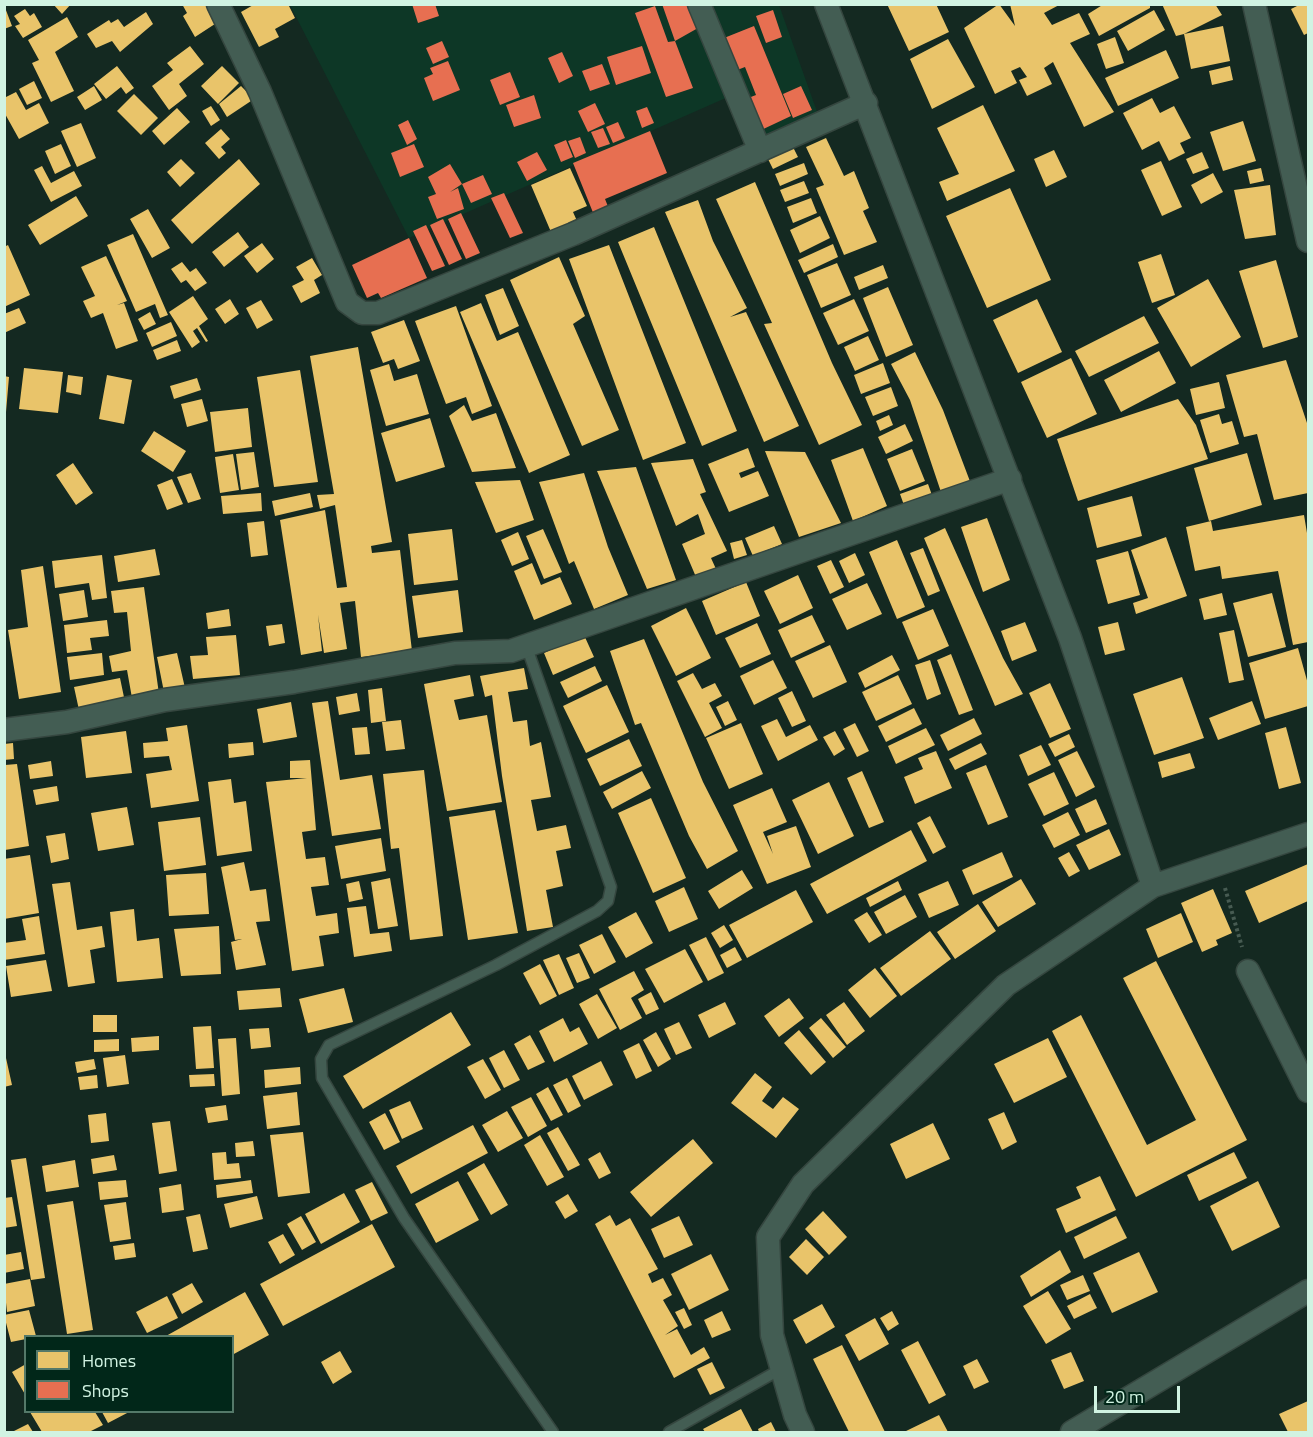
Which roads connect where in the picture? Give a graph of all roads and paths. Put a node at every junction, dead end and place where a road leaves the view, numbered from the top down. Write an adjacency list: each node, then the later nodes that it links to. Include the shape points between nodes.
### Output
1 (218, 4): 6 (street, via 260,92 346,302 362,313 378,314)
2 (699, 4): 6 (street)
3 (826, 4): 5 (street)
4 (1254, 4): 7 (street)
5 (866, 103): 6 (street); 8 (street)
6 (760, 151)
7 (1308, 241)
8 (1010, 479): 9 (street); 13 (street, via 1070,638)
9 (526, 645): 10 (street, via 511,651 455,653 165,700 67,722); 18 (lane, via 610,887 608,901 597,911 496,965 329,1045 321,1059 321,1078 404,1218)
10 (4, 729)
11 (1308, 834): 12 (street)
12 (1219, 864): 13 (street); 14 (path)
13 (1153, 886): 17 (street, via 1006,986 803,1184 768,1237 772,1335)
14 (1248, 970): 15 (street)
15 (1308, 1091)
16 (1308, 1291): 21 (street)
17 (781, 1369): 19 (lane); 20 (street)
18 (553, 1432)
19 (669, 1432)
20 (803, 1432)
21 (1072, 1432)

